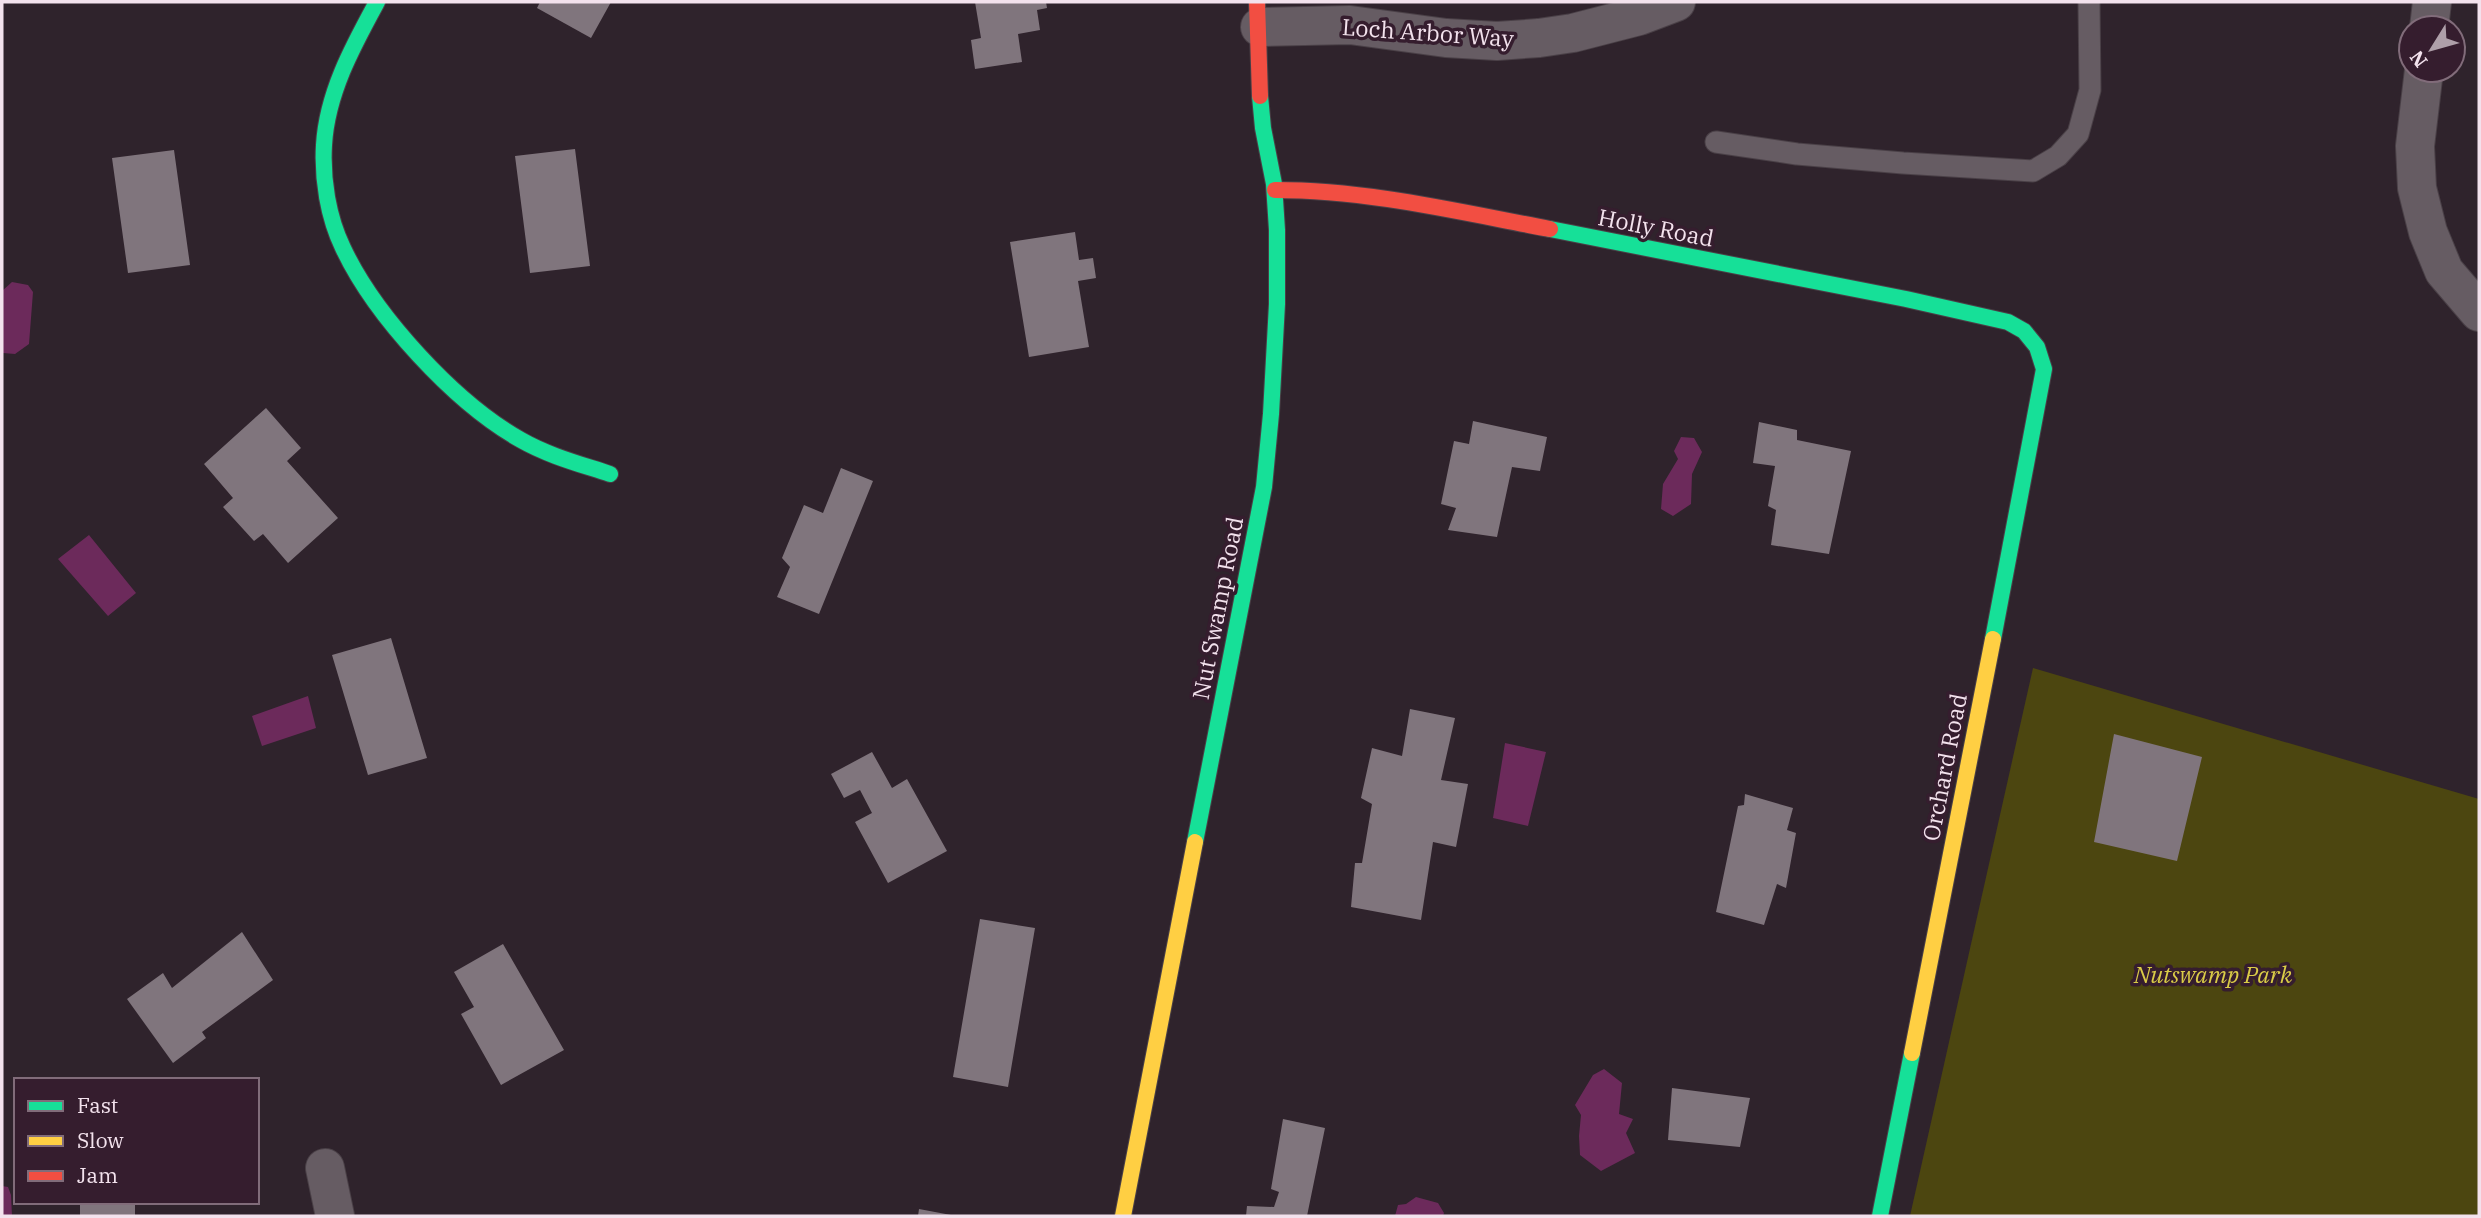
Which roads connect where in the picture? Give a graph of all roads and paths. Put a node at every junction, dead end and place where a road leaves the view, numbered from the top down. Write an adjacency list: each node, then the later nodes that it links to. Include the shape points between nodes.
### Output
1 (377, 2): 10 (street, via 349,54 330,105 324,144 331,211 343,248 376,300 467,402 545,453)
2 (1676, 2): 4 (street, Loch Arbor Way, via 1573,33 1497,40 1446,38)
3 (2089, 2): 6 (lane, via 2090,90 2078,134 2058,156 2034,170 1863,160)
4 (1258, 14): 7 (street, Nut Swamp Road, via 1261,118)
5 (2422, 84): 8 (street, via 2415,146 2417,188 2444,271)
6 (1716, 142)
7 (1275, 190): 9 (street, Holly Road, via 1321,190 1410,202 1906,299 2008,322); 13 (street, Nut Swamp Road, via 1278,311 1264,487)
8 (2479, 312)
9 (2024, 331): 14 (street, Orchard Road, via 2037,346 2044,369 2040,399)
10 (610, 474)
11 (325, 1168): 12 (street)
12 (335, 1216)
13 (1123, 1216)
14 (1880, 1216)

